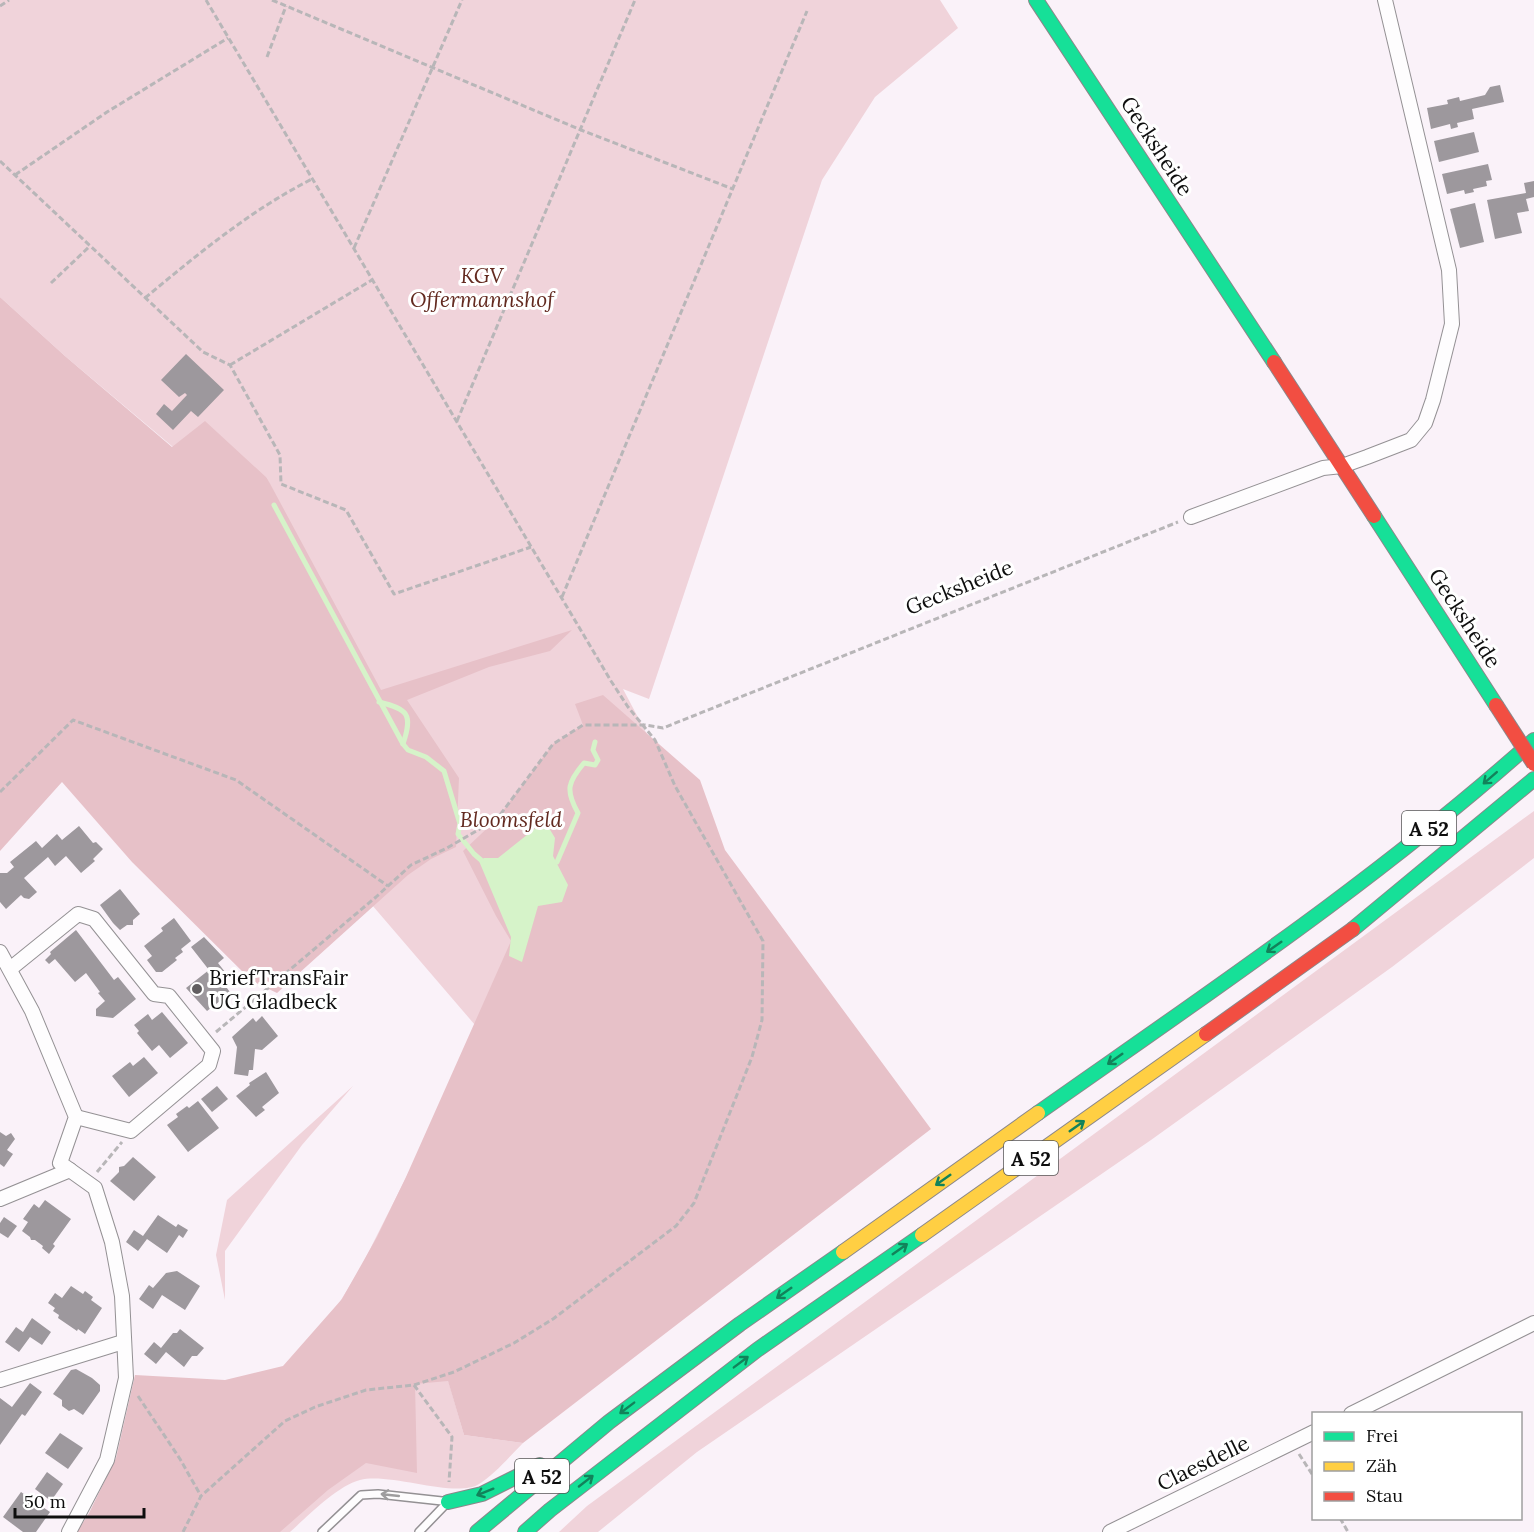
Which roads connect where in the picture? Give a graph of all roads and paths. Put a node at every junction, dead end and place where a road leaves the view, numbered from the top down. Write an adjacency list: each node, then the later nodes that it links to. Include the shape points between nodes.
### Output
1 (9, 0): 8 (path)
2 (206, 0): 11 (path)
3 (272, 0): 9 (path)
4 (462, 0): 13 (path)
5 (635, 0): 14 (path)
6 (1036, 0): 28 (main road, Gecksheide)
7 (1385, 0): 28 (street, via 1449,270 1452,324 1425,423 1411,440)
8 (0, 6)
9 (286, 6): 12 (path); 13 (path)
10 (807, 11): 20 (path)
11 (228, 38): 18 (path, via 107,112); 19 (path)
12 (267, 57)
13 (434, 68): 14 (path); 22 (path)
14 (581, 130): 20 (path); 27 (path)
15 (0, 161): 16 (path)
16 (4, 165): 17 (path); 18 (path)
17 (0, 169)
18 (15, 176): 21 (path)
19 (313, 179): 22 (path); 25 (path, via 282,194)
20 (733, 189): 31 (path)
21 (90, 246): 24 (path); 25 (path)
22 (354, 248): 23 (path)
23 (372, 280): 26 (path); 27 (path)
24 (51, 283)
25 (145, 298): 26 (path, via 203,352)
26 (230, 365): 30 (path, via 280,455 281,484 346,510 394,594)
27 (457, 421): 30 (path)
28 (1342, 466): 29 (street, via 1323,468); 34 (main road, Gecksheide, bridge)
29 (1191, 517): 32 (path, Gecksheide, via 663,728)
30 (531, 547): 31 (path)
31 (562, 597): 32 (path, via 611,681)
32 (645, 725): 37 (path, Gecksheide, via 583,725 553,744 497,819 411,865); 50 (path, via 763,941 762,1020 752,1057 694,1203 676,1226 524,1337 454,1372)
33 (1534, 740): 52 (main road, A 52, one-way to 52, via 1322,913 740,1324)
34 (1534, 764)
35 (1534, 779): 63 (main road, A 52, one-way to 35, via 757,1350 1341,938)
36 (0, 792): 37 (path, via 73,720 236,780)
37 (388, 886): 40 (path, Gecksheide)
38 (0, 951): 39 (street)
39 (10, 969): 40 (street, via 78,914 94,920 154,994 169,996); 41 (street)
40 (206, 1042): 42 (street, via 213,1051 209,1065)
41 (76, 1117): 42 (street); 43 (street, via 60,1163)
42 (131, 1131): 44 (path)
43 (70, 1170): 44 (street); 45 (street)
44 (89, 1183): 47 (street, via 95,1188 112,1242 122,1296)
45 (2, 1196)
46 (1534, 1323): 51 (street)
47 (123, 1342): 48 (street); 49 (street)
48 (126, 1378): 56 (path); 58 (street, via 107,1460)
49 (0, 1380)
50 (414, 1384): 56 (path, via 366,1390 285,1421); 57 (path, via 452,1437)
51 (1353, 1412)
52 (609, 1422): 57 (main road, one-way to 57, via 538,1466 482,1494); 62 (main road, A 52)
53 (1312, 1433): 54 (street, Claesdelle)
54 (1292, 1442): 55 (path); 64 (street, Claesdelle)
55 (1312, 1474)
56 (201, 1496): 59 (path)
57 (448, 1502): 60 (lane, one-way to 60, via 361,1495); 61 (lane)
58 (69, 1532)
59 (183, 1532)
60 (322, 1532)
61 (418, 1532)
62 (477, 1532)
63 (525, 1532)
64 (1110, 1532)

